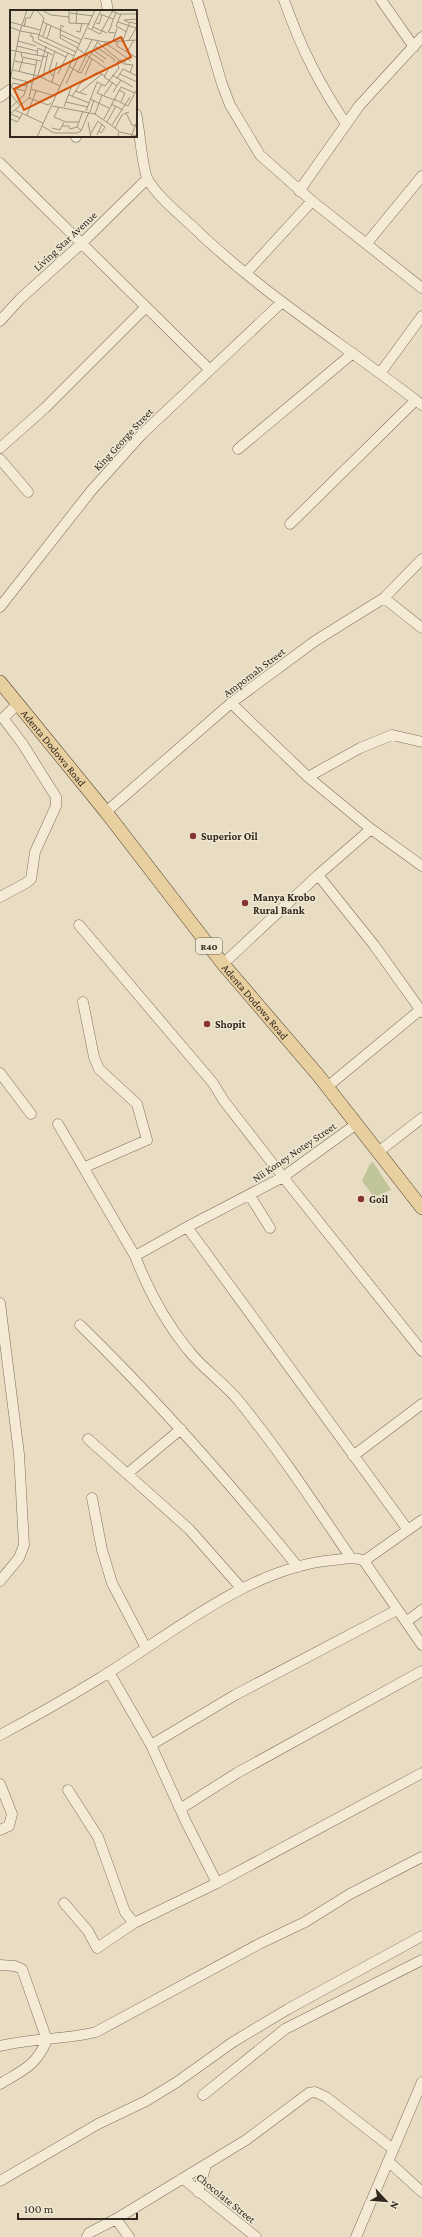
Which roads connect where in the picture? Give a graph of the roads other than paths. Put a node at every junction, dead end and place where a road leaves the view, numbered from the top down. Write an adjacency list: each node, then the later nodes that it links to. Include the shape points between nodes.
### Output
1 (106, 0): 5 (street)
2 (197, 0): 15 (street, via 222,84 242,128 260,155)
3 (284, 0): 11 (street, via 306,58 321,87)
4 (382, 0): 7 (street)
5 (108, 10)
6 (422, 37): 7 (street)
7 (414, 47): 11 (street, via 383,78)
8 (10, 90): 9 (street)
9 (0, 97)
10 (137, 120): 14 (street)
11 (346, 124): 15 (street)
12 (0, 163): 17 (street)
13 (422, 176): 18 (street)
14 (147, 179): 17 (street, Living Star Avenue); 19 (street, via 214,248)
15 (299, 191): 16 (street)
16 (312, 201): 18 (street); 19 (street)
17 (82, 243): 22 (street); 24 (street, Living Star Avenue, via 20,299)
18 (367, 243): 20 (street)
19 (246, 273): 21 (street)
20 (422, 288)
21 (281, 303): 25 (street); 26 (street, King George Street)
22 (146, 307): 26 (street); 29 (street, via 45,408)
23 (422, 316): 27 (street)
24 (0, 321)
25 (353, 353): 27 (street); 30 (street)
26 (210, 370): 36 (street, King George Street, via 142,434 91,491)
27 (381, 372): 28 (street)
28 (419, 402): 33 (street)
29 (0, 448)
30 (238, 449)
31 (0, 459): 32 (street)
32 (28, 492)
33 (290, 524)
34 (422, 559): 35 (street, Ampomah Street)
35 (384, 598): 37 (street); 39 (street, Ampomah Street, via 315,641)
36 (0, 606)
37 (422, 628)
38 (0, 682): 40 (main road, Adenta Dodowa Road / R40)
39 (231, 703): 42 (street, via 284,757); 43 (street, Ampomah Street)
40 (18, 704): 43 (main road, Adenta Dodowa Road / R40); 47 (street, via 3,717 56,797 56,806 35,852 30,879)
41 (422, 742): 42 (street, via 392,735 360,748)
42 (308, 777): 44 (street)
43 (106, 812): 49 (main road, Adenta Dodowa Road / R40)
44 (371, 828): 45 (street); 46 (street)
45 (422, 866)
46 (318, 874): 49 (street); 51 (street, via 374,945)
47 (0, 897)
48 (78, 925): 60 (street, via 213,1083 224,1102)
49 (223, 964): 53 (main road, Adenta Dodowa Road / R40)
50 (83, 1002): 59 (street, via 94,1057 99,1069 137,1104 147,1140)
51 (421, 1011): 53 (street)
52 (0, 1073): 54 (street)
53 (327, 1087): 57 (main road, Adenta Dodowa Road / R40)
54 (31, 1114)
55 (422, 1118): 58 (street)
56 (58, 1124): 59 (street)
57 (355, 1124): 58 (main road, Adenta Dodowa Road / R40); 60 (street, Nii Koney Notey Street)
58 (377, 1153): 62 (main road, Adenta Dodowa Road / R40)
59 (85, 1168): 65 (street)
60 (283, 1177): 61 (street, Nii Koney Notey Street); 68 (street)
61 (250, 1196): 63 (street, Nii Koney Notey Street); 64 (street)
62 (422, 1208)
63 (187, 1227): 65 (street, Nii Koney Notey Street); 72 (street)
64 (270, 1228)
65 (135, 1256): 77 (street, via 145,1280 189,1352 237,1399 281,1456)
66 (0, 1303): 80 (street, via 19,1454 24,1538 23,1551)
67 (80, 1325): 70 (street)
68 (422, 1351)
69 (422, 1404): 72 (street)
70 (181, 1429): 73 (street); 79 (street)
71 (88, 1440): 73 (street)
72 (353, 1456): 76 (street)
73 (127, 1474): 81 (street, via 189,1529)
74 (92, 1498): 86 (street, via 102,1550 112,1583)
75 (422, 1520): 76 (street)
76 (408, 1530): 78 (street)
77 (351, 1558): 78 (street); 79 (street)
78 (364, 1561): 82 (street)
79 (298, 1567): 81 (street)
80 (0, 1581)
81 (242, 1589): 86 (street)
82 (397, 1610): 84 (street); 90 (street, via 235,1695)
83 (422, 1610): 84 (street)
84 (406, 1622): 85 (street)
85 (422, 1645)
86 (146, 1648): 88 (street)
87 (422, 1671): 94 (street, via 302,1736)
88 (109, 1672): 89 (street, via 48,1710); 90 (street)
89 (0, 1735)
90 (151, 1745): 94 (street)
91 (422, 1773): 97 (street)
92 (0, 1784): 95 (street, via 12,1814 9,1826)
93 (68, 1790): 99 (street, via 98,1837 126,1912)
94 (180, 1809): 97 (street)
95 (0, 1830)
96 (422, 1857): 103 (street, via 96,2032)
97 (217, 1883): 99 (street)
98 (64, 1903): 99 (street, via 88,1931 96,1948)
99 (134, 1923)
100 (422, 1936): 112 (street, via 288,2009 158,2093 98,2124)
101 (422, 1960): 107 (street, via 285,2029)
102 (0, 1965): 103 (street, via 22,1969)
103 (46, 2040): 104 (street, via 20,2041); 105 (street, via 35,2062)
104 (0, 2046)
105 (0, 2084)
106 (422, 2084): 108 (street)
107 (203, 2095)
108 (393, 2149): 109 (street); 110 (street, via 346,2111 315,2092 298,2100 246,2140)
109 (388, 2161): 114 (street); 119 (street)
110 (206, 2165): 111 (street); 113 (street)
111 (181, 2180): 113 (street, Chocolate Street, via 186,2181); 115 (street)
112 (0, 2181)
113 (198, 2192): 118 (street, Chocolate Street)
114 (422, 2192)
115 (116, 2219): 116 (street); 117 (street)
116 (86, 2237)
117 (129, 2237)
118 (256, 2237)
119 (356, 2237)

